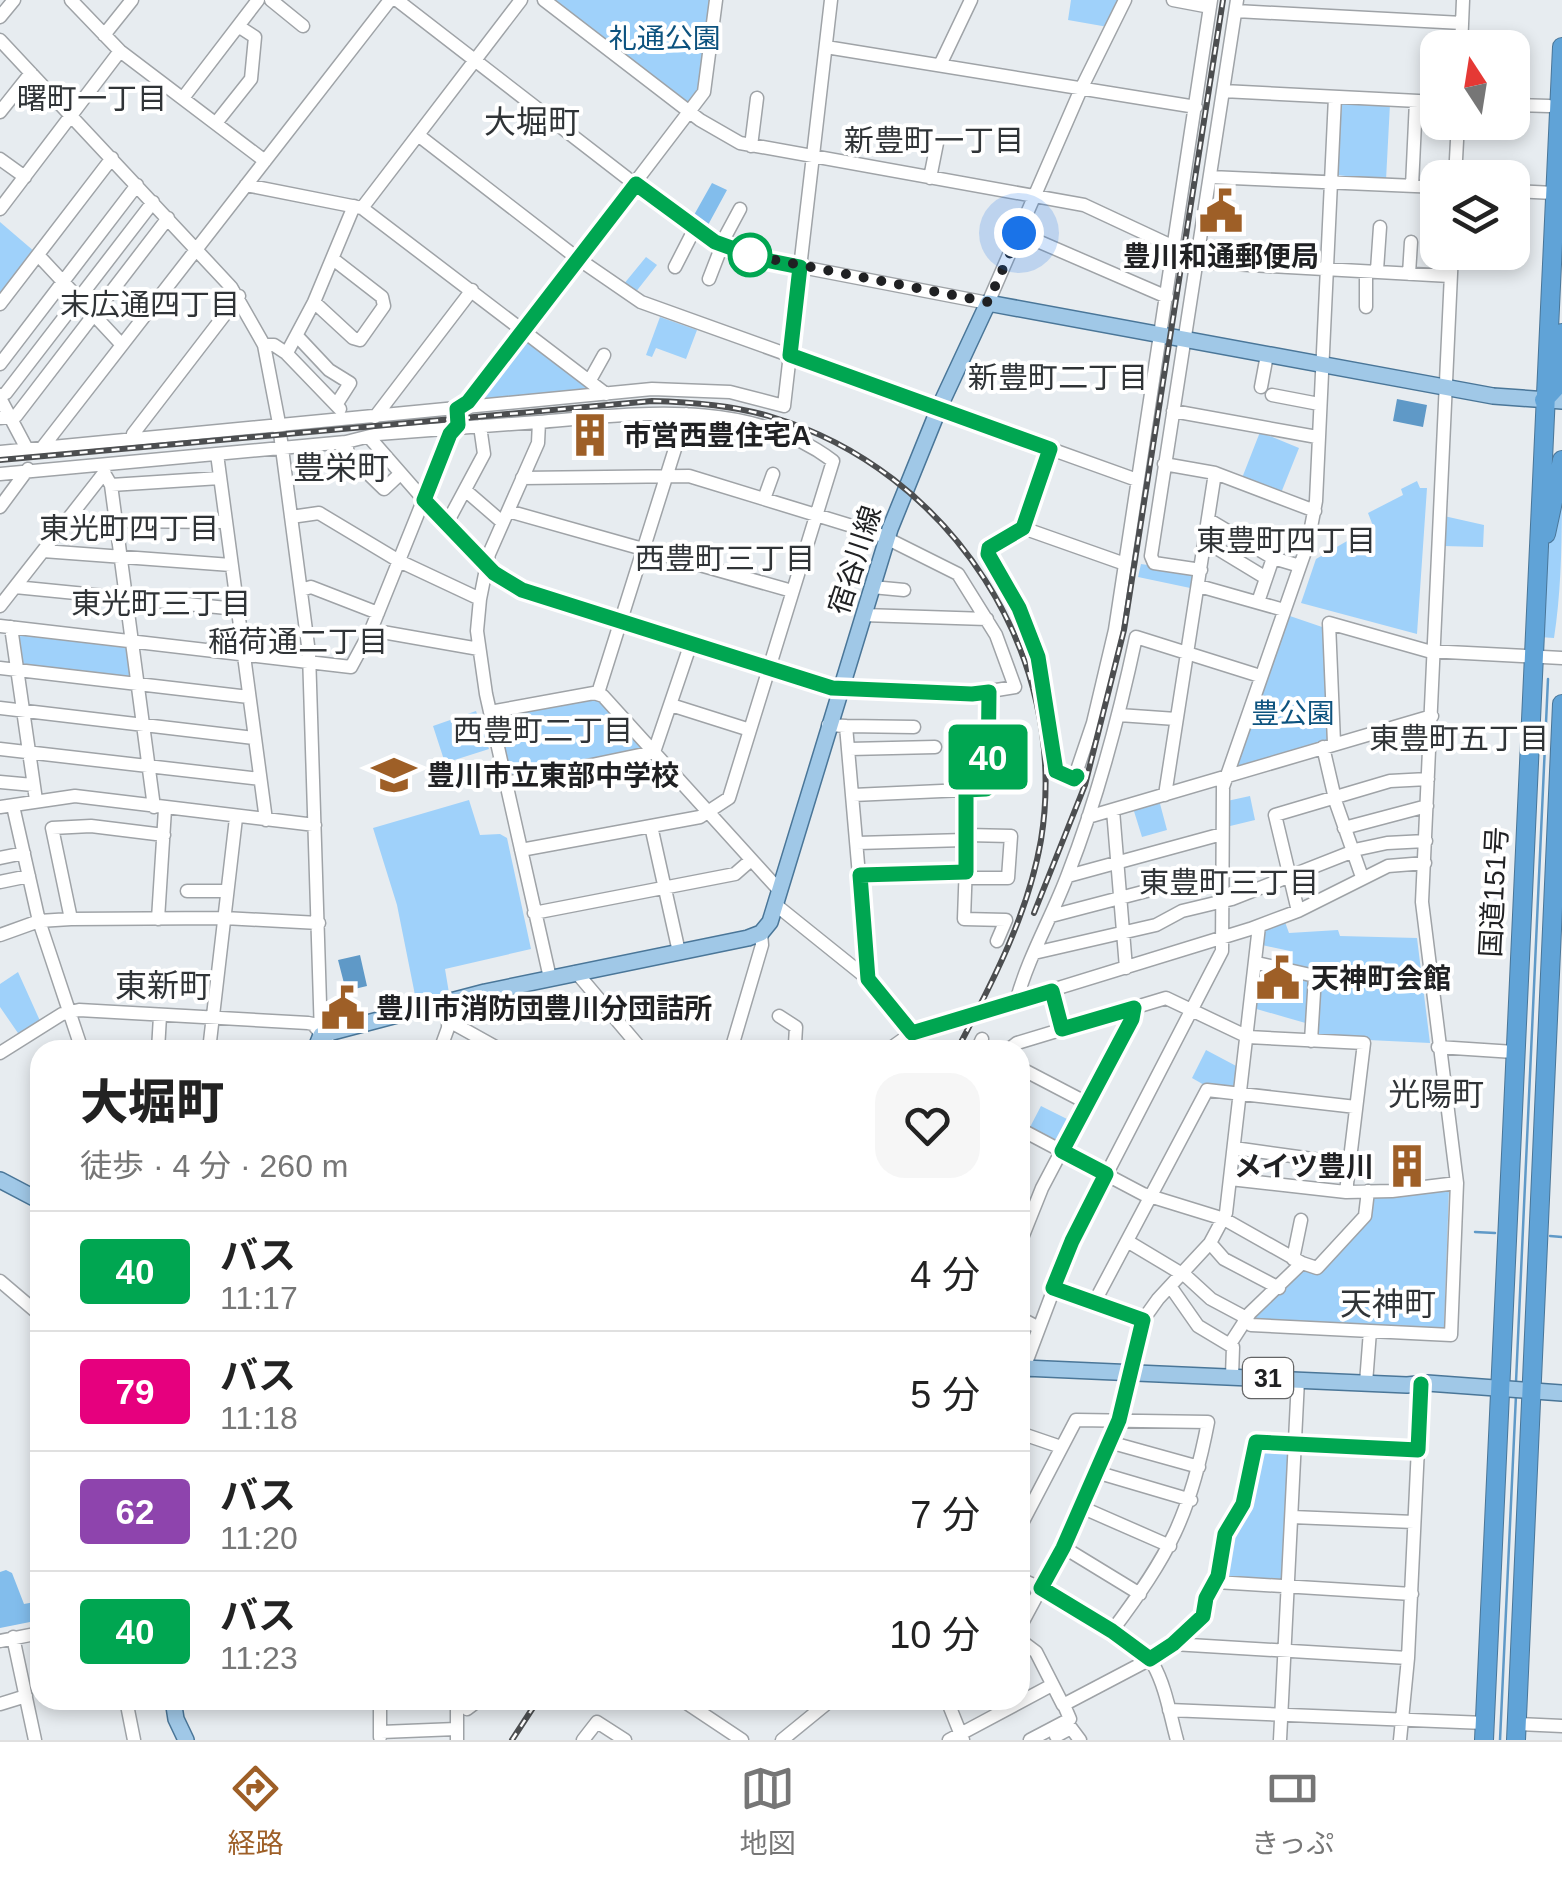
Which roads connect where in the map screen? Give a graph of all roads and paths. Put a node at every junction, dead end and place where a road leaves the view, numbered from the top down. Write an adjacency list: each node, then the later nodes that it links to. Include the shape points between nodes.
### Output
1 (14, 0): 17 (street)
2 (72, 0): 22 (street)
3 (132, 0): 22 (street)
4 (258, 0): 19 (street)
5 (271, 0): 20 (street)
6 (393, 0): 27 (street); 50 (street)
7 (521, 0): 27 (street)
8 (544, 0): 41 (street)
9 (716, 0): 41 (street, via 704,92)
10 (831, 0): 25 (street)
11 (971, 0): 28 (street)
12 (1125, 0): 30 (street)
13 (1173, 0): 15 (street)
14 (1464, 0): 18 (street)
15 (1211, 3): 39 (street)
16 (1237, 6): 18 (street); 31 (street)
17 (0, 17)
18 (1462, 23): 21 (street)
19 (238, 26): 33 (street); 43 (street, via 255,37 251,79)
20 (303, 26)
21 (1462, 30)
22 (104, 35): 26 (street)
23 (0, 40): 29 (street)
24 (1562, 46): 61 (highway, 国道151号)
25 (826, 47): 28 (street); 48 (street)
26 (120, 51): 33 (street); 42 (street)
27 (475, 60): 44 (street); 56 (street)
28 (940, 66): 30 (street)
29 (30, 73): 40 (street); 42 (street)
30 (1081, 89): 39 (street); 62 (street)
31 (1224, 90): 32 (street); 52 (street)
32 (1335, 97): 35 (street); 54 (street)
33 (183, 98): 43 (street)
34 (758, 98): 46 (street)
35 (1416, 101): 36 (street); 58 (street)
36 (1420, 101)
37 (1530, 105): 38 (street)
38 (1549, 106)
39 (1196, 108): 73 (street)
40 (0, 112)
41 (690, 112): 46 (street); 56 (street)
42 (72, 116): 47 (street); 51 (street)
43 (216, 124): 50 (street)
44 (418, 135): 64 (street); 76 (street)
45 (937, 142): 53 (street)
46 (751, 146): 48 (street)
47 (112, 158): 55 (street); 75 (street)
48 (813, 158): 53 (street); 80 (street)
49 (0, 159): 51 (street)
50 (265, 160): 57 (street)
51 (25, 177): 66 (street)
52 (1210, 177): 54 (street); 78 (street)
53 (930, 178): 62 (street)
54 (1331, 182): 58 (street); 81 (street)
55 (137, 184): 63 (street); 87 (street)
56 (636, 184): 69 (street); 76 (street)
57 (246, 185): 64 (street); 74 (street)
58 (1412, 186): 59 (street)
59 (1420, 186)
60 (1530, 191): 61 (street)
61 (1554, 193): 114 (highway, 国道151号)
62 (1034, 196): 70 (street); 73 (street, via 1084,205)
63 (153, 202): 67 (street); 91 (street)
64 (358, 207): 77 (street); 88 (street)
65 (740, 208): 72 (street)
66 (0, 210)
67 (168, 218): 74 (street); 96 (street)
68 (1380, 227): 83 (street)
69 (695, 228): 72 (street); 79 (street)
70 (1019, 233): 90 (street); 93 (street)
71 (1411, 242): 84 (street)
72 (722, 244): 80 (street); 86 (street)
73 (1174, 247): 90 (street)
74 (196, 249): 89 (street); 103 (street)
75 (38, 255): 87 (street); 94 (street)
76 (577, 258): 97 (street); 106 (street, via 657,310)
77 (333, 259): 92 (street); 92 (street, via 384,306 360,340)
78 (1197, 262): 81 (street); 101 (street)
79 (675, 267)
80 (800, 267): 93 (street); 106 (street)
81 (1326, 269): 83 (street); 109 (street)
82 (1450, 270): 85 (street)
83 (1372, 271): 84 (street); 95 (street)
84 (1410, 274): 85 (street)
85 (1450, 276): 111 (street)
86 (710, 279)
87 (62, 283): 91 (street); 108 (street)
88 (472, 290): 97 (street); 121 (street)
89 (239, 296): 102 (street); 130 (street)
90 (1168, 297): 99 (street)
91 (78, 299): 96 (street); 113 (street)
92 (314, 302): 100 (street)
93 (988, 302): 99 (main road); 117 (main road, 宿谷川線)
94 (0, 304)
95 (1366, 307)
96 (94, 315): 103 (street); 122 (street, via 16,416)
97 (523, 329): 110 (street); 118 (street)
98 (1562, 334): 114 (highway)
99 (1161, 335): 101 (main road); 148 (street)
100 (297, 336): 104 (street); 116 (street, via 350,384)
101 (1184, 339): 107 (main road); 119 (street)
102 (264, 345): 104 (street); 125 (street)
103 (122, 346): 133 (street)
104 (286, 353): 116 (street)
105 (604, 355): 110 (street)
106 (790, 355): 112 (street, via 784,406 706,389); 117 (street)
107 (1267, 355): 109 (main road); 115 (street, via 1266,391)
108 (0, 364)
109 (1322, 365): 111 (main road); 115 (street)
110 (590, 380): 112 (street)
111 (1446, 387): 114 (main road); 197 (street)
112 (606, 394): 118 (street)
113 (0, 397): 122 (street)
114 (1553, 400): 178 (highway, 国道151号)
115 (1320, 404): 129 (street)
116 (336, 406): 123 (street)
117 (939, 408): 134 (street); 162 (main road, 宿谷川線)
118 (457, 409): 121 (street); 127 (street)
119 (1173, 411): 129 (street); 138 (street)
120 (686, 414): 124 (street); 144 (street); 154 (street, via 760,427 833,461)
121 (375, 417): 123 (street)
122 (5, 418): 133 (street)
123 (350, 420): 125 (street)
124 (539, 422): 126 (street); 147 (street, via 538,443)
125 (278, 426): 130 (street); 132 (street)
126 (480, 426): 127 (street); 149 (street, via 484,454)
127 (455, 428): 128 (street); 151 (street)
128 (369, 438): 131 (street); 143 (street)
129 (1317, 438): 153 (street)
130 (132, 440): 133 (street)
131 (346, 442): 132 (street); 143 (street, via 348,454 384,489)
132 (281, 447): 136 (street); 155 (street)
133 (34, 449): 135 (street); 139 (street)
134 (1050, 449): 148 (street); 161 (street)
135 (0, 452)
136 (216, 454): 142 (street); 146 (street)
137 (1562, 460): 178 (highway)
138 (1164, 464): 140 (street); 173 (street, via 1151,556)
139 (27, 471): 141 (street); 142 (street); 152 (street)
140 (1216, 473): 153 (street); 158 (street)
141 (0, 474)
142 (107, 474): 146 (street); 157 (street); 165 (street)
143 (400, 474): 151 (street)
144 (668, 474): 147 (street); 150 (street); 164 (street)
145 (772, 474): 150 (street)
146 (220, 478): 159 (street)
147 (522, 478): 156 (street)
148 (1137, 480): 171 (street)
149 (465, 490): 156 (street); 160 (street)
150 (764, 498): 154 (street)
151 (424, 500): 160 (street); 168 (street)
152 (0, 507)
153 (1315, 511): 172 (street)
154 (816, 515): 162 (street); 181 (street)
155 (291, 517): 168 (street, via 319,513); 179 (street)
156 (505, 517): 164 (street); 170 (street)
157 (116, 520): 159 (street); 166 (street)
158 (1208, 520): 163 (street); 167 (street)
159 (226, 522): 169 (street)
160 (446, 525): 170 (street)
161 (1023, 528): 171 (street); 171 (street, via 988,554 1038,657 1056,771 1074,779 1093,723)
162 (887, 538): 177 (main road, 宿谷川線); 190 (street, via 958,574)
163 (1206, 540): 173 (street); 174 (street)
164 (644, 549): 181 (street); 191 (street)
165 (43, 551): 166 (street); 176 (street)
166 (121, 557): 169 (street); 182 (street)
167 (1273, 558): 172 (street); 174 (street)
168 (399, 561): 183 (street); 188 (street)
169 (231, 564): 186 (street)
170 (487, 564): 183 (street); 191 (street, via 516,588)
171 (1126, 564)
172 (1300, 566): 187 (street)
173 (1200, 570): 175 (street)
174 (1266, 578): 184 (street)
175 (1198, 586): 184 (street); 199 (street)
176 (14, 587): 182 (street); 185 (street)
177 (872, 588): 180 (street); 189 (main road, 宿谷川線)
178 (1535, 588): 200 (highway, 国道151号)
179 (300, 590): 188 (street, via 311,588); 202 (street)
180 (904, 590)
181 (792, 591): 204 (street)
182 (126, 599): 186 (street); 194 (street)
183 (480, 599): 196 (street)
184 (1258, 602): 187 (street)
185 (0, 606)
186 (237, 609): 198 (street)
187 (1284, 610): 206 (street)
188 (378, 613): 193 (street)
189 (863, 615): 190 (street); 208 (main road, 宿谷川線)
190 (987, 618): 209 (street, via 1015,687)
191 (621, 621): 195 (street); 210 (street)
192 (6, 627): 194 (street); 205 (street)
193 (371, 630): 196 (street); 202 (street, via 351,667)
194 (132, 642): 198 (street); 207 (street)
195 (691, 643): 204 (street); 213 (street)
196 (478, 649): 216 (street)
197 (1434, 652): 200 (street); 218 (street); 227 (street, via 1329,622)
198 (243, 653): 202 (street); 211 (street)
199 (1188, 654): 206 (street); 217 (street, via 1136,637); 219 (street)
200 (1532, 656): 201 (street); 337 (highway, 国道151号)
201 (1562, 658)
202 (310, 662): 254 (street)
203 (0, 668): 205 (street)
204 (769, 668): 208 (street); 224 (street)
205 (17, 670): 207 (street); 215 (street)
206 (1260, 676): 234 (street)
207 (137, 684): 211 (street); 220 (street)
208 (840, 688): 209 (street); 221 (main road, 宿谷川線)
209 (989, 692): 226 (street)
210 (598, 693): 216 (street); 232 (street)
211 (249, 697): 225 (street)
212 (1562, 704): 338 (highway, 国道151号)
213 (671, 705): 224 (street); 232 (street)
214 (0, 708): 215 (street)
215 (22, 711): 220 (street); 231 (street)
216 (490, 712): 239 (street)
217 (1120, 714): 219 (street); 251 (street)
218 (1432, 716): 227 (street); 237 (street)
219 (1176, 719): 243 (street)
220 (143, 725): 225 (street); 233 (street)
221 (828, 725): 222 (street); 281 (main road, 宿谷川線)
222 (846, 726): 223 (street); 230 (street)
223 (914, 726)
224 (750, 730): 250 (street, via 729,798)
225 (254, 738): 236 (street)
226 (988, 742): 235 (street); 235 (street, via 1022,744 1020,780)
227 (1329, 745): 234 (street); 244 (street)
228 (934, 747): 230 (street)
229 (0, 749): 231 (street)
230 (849, 749): 242 (street)
231 (29, 752): 233 (street); 240 (street)
232 (654, 752): 239 (street); 250 (street)
233 (149, 767): 236 (street); 248 (street)
234 (1225, 776): 243 (street); 257 (street)
235 (988, 778): 241 (street, via 986,789)
236 (260, 779): 253 (street)
237 (1428, 779): 244 (street); 247 (street)
238 (0, 782): 240 (street)
239 (506, 784): 262 (street)
240 (33, 785): 245 (street)
241 (966, 790): 242 (street); 259 (street)
242 (853, 794): 261 (street)
243 (1165, 795): 249 (street)
244 (1334, 796): 256 (street); 274 (street, via 1275,815)
245 (36, 800): 246 (street); 248 (street, via 75,796)
246 (7, 806): 264 (street)
247 (1428, 806): 256 (street); 260 (street)
248 (160, 808): 252 (street); 258 (street)
249 (1113, 810): 251 (street); 267 (street)
250 (708, 813): 255 (street); 266 (street)
251 (1088, 817): 273 (street)
252 (236, 818): 253 (street); 280 (street)
253 (266, 820): 254 (street)
254 (315, 825): 292 (street)
255 (651, 826): 262 (street); 278 (street)
256 (1344, 828): 263 (street)
257 (1222, 834): 267 (street); 269 (street)
258 (164, 836): 288 (street); 290 (street, via 52,828)
259 (966, 837): 261 (street); 271 (street); 271 (street, via 1011,836 1008,878)
260 (1426, 841): 263 (street); 268 (street)
261 (858, 843): 270 (street)
262 (521, 850): 285 (street)
263 (1353, 852): 274 (street); 275 (street)
264 (24, 853): 265 (street); 272 (street)
265 (0, 858)
266 (751, 860): 278 (street, via 735,874); 281 (street)
267 (1118, 863): 273 (street); 282 (street)
268 (1425, 863): 275 (street, via 1388,866); 335 (street, via 1422,902)
269 (1223, 871): 277 (street); 283 (street)
270 (860, 875): 271 (street); 305 (street)
271 (966, 875): 298 (street, via 964,919 1006,920)
272 (29, 876): 276 (street); 291 (street)
273 (1068, 876): 287 (street)
274 (1290, 876): 283 (street); 284 (street)
275 (1362, 877): 284 (street)
276 (0, 882)
277 (1170, 886): 282 (street); 286 (street)
278 (665, 888): 285 (street); 299 (street)
279 (186, 890): 280 (street)
280 (226, 890): 289 (street)
281 (778, 898): 294 (main road, 宿谷川線); 305 (street)
282 (1120, 899): 287 (street); 295 (street)
283 (1224, 902): 286 (street); 297 (street)
284 (1298, 911): 293 (street)
285 (534, 913): 304 (street)
286 (1178, 913): 295 (street)
287 (1051, 916): 300 (street)
288 (158, 918): 289 (street); 290 (street)
289 (224, 918): 292 (street); 314 (street)
290 (71, 920): 291 (street)
291 (39, 921): 296 (street); 311 (street)
292 (319, 923): 324 (street)
293 (1259, 926): 297 (street); 301 (street)
294 (761, 933): 299 (main road); 329 (street)
295 (1123, 933): 300 (street); 302 (street)
296 (0, 935)
297 (1224, 937): 302 (street); 310 (street)
298 (997, 941)
299 (679, 952): 303 (main road)
300 (1034, 953): 308 (street)
301 (1257, 963): 319 (street); 334 (street, via 1315,976)
302 (1126, 968): 306 (street)
303 (576, 972): 304 (main road); 328 (street)
304 (550, 978): 307 (main road)
305 (868, 979): 317 (street)
306 (1052, 991): 308 (street); 316 (street)
307 (449, 1001): 315 (street); 325 (main road)
308 (1016, 1002): 317 (street)
309 (1134, 1008): 310 (street, via 1166,998); 316 (street); 341 (street)
310 (1192, 1008): 319 (street); 347 (street)
311 (69, 1012): 312 (street); 320 (street); 336 (street)
312 (160, 1016): 314 (street); 321 (street)
313 (780, 1016): 330 (street, via 796,1027)
314 (212, 1019): 322 (street); 323 (street, via 313,1024)
315 (449, 1021): 326 (street); 327 (street)
316 (1062, 1029): 333 (street)
317 (912, 1033): 331 (street); 332 (street)
318 (0, 1036): 336 (street)
319 (1248, 1037): 334 (street); 340 (street)
320 (79, 1040)
321 (159, 1040)
322 (210, 1040)
323 (317, 1040)
324 (318, 1040)
325 (327, 1040)
326 (443, 1040)
327 (483, 1040)
328 (634, 1040)
329 (734, 1040)
330 (795, 1040)
331 (902, 1040)
332 (917, 1040)
333 (1028, 1040)
334 (1311, 1041): 342 (street, via 1364,1043)
335 (1438, 1047): 337 (street); 350 (street)
336 (4, 1051)
337 (1514, 1052): 383 (highway, 国道151号)
338 (1553, 1052): 383 (highway, 国道151号)
339 (1030, 1073): 341 (street)
340 (1241, 1093): 342 (street); 344 (street); 354 (street, via 1208,1090)
341 (1087, 1103): 345 (street)
342 (1356, 1107): 346 (street)
343 (1030, 1134): 345 (street)
344 (1234, 1148): 346 (street); 348 (street)
345 (1062, 1151): 347 (street); 357 (street)
346 (1350, 1164): 352 (street)
347 (1106, 1174): 354 (street); 364 (street)
348 (1230, 1179): 352 (street); 355 (street)
349 (0, 1180): 353 (main road)
350 (1457, 1183): 351 (street); 374 (street, via 1451,1335)
351 (1368, 1191): 352 (street); 360 (street, via 1365,1216 1317,1268)
352 (1346, 1192)
353 (30, 1195)
354 (1150, 1197): 355 (street); 358 (street)
355 (1224, 1219): 359 (street); 360 (street)
356 (1300, 1220): 360 (street)
357 (1030, 1221)
358 (1127, 1241): 361 (street); 367 (street)
359 (1210, 1243): 361 (street); 365 (street)
360 (1297, 1261): 365 (street)
361 (1180, 1274): 363 (street); 366 (street)
362 (0, 1280): 368 (street)
363 (1170, 1286): 369 (street); 372 (street)
364 (1053, 1288): 367 (street); 373 (street)
365 (1278, 1288): 370 (street)
366 (1211, 1299): 370 (street); 372 (street)
367 (1094, 1303): 369 (street)
368 (30, 1306)
369 (1143, 1320): 377 (street)
370 (1247, 1320): 374 (street); 375 (street)
371 (1030, 1323): 373 (street)
372 (1196, 1323): 375 (street)
373 (1039, 1328): 376 (street)
374 (1370, 1331): 381 (street)
375 (1230, 1344): 379 (street)
376 (1030, 1350)
377 (1130, 1371): 378 (main road, 31); 379 (main road, 31); 385 (street)
378 (1030, 1372)
379 (1232, 1376): 380 (main road, 31)
380 (1298, 1380): 381 (main road, 31); 388 (street)
381 (1366, 1383): 382 (main road, 31)
382 (1421, 1384): 383 (main road, 31); 390 (street)
383 (1516, 1389): 384 (main road, 31); 430 (highway, 国道151号); 431 (highway, 国道151号)
384 (1562, 1393)
385 (1119, 1420): 387 (street); 389 (street, via 1076,1420); 391 (street, via 1208,1422)
386 (1030, 1436): 389 (street)
387 (1109, 1442): 391 (street); 392 (street)
388 (1294, 1443): 390 (street); 396 (street); 400 (street, via 1256,1442 1243,1504 1220,1546)
389 (1061, 1447): 394 (street)
390 (1418, 1450): 397 (street)
391 (1199, 1467): 393 (street)
392 (1096, 1472): 393 (street); 395 (street)
393 (1191, 1500): 398 (street)
394 (1030, 1508)
395 (1081, 1508): 398 (street); 399 (street)
396 (1292, 1517): 397 (street); 403 (street)
397 (1414, 1522): 405 (street)
398 (1170, 1546): 404 (street)
399 (1063, 1548): 402 (street); 404 (street)
400 (1216, 1582): 403 (street); 409 (street, via 1203,1616)
401 (1030, 1583): 402 (street)
402 (1041, 1588): 406 (street); 407 (street)
403 (1287, 1589): 405 (street); 411 (street)
404 (1140, 1594): 407 (street)
405 (1412, 1594): 412 (street)
406 (1030, 1608)
407 (1112, 1631): 413 (street)
408 (7, 1639): 415 (street)
409 (1173, 1644): 411 (street); 413 (street)
410 (1030, 1648): 414 (street)
411 (1285, 1653): 412 (street); 427 (street)
412 (1408, 1658): 428 (street)
413 (1150, 1659): 418 (street); 426 (street)
414 (1052, 1685): 416 (street); 418 (street)
415 (26, 1696): 417 (street); 435 (street)
416 (1030, 1697)
417 (0, 1704)
418 (1064, 1704): 442 (street, via 1070,1719)
419 (128, 1710): 436 (street)
420 (175, 1710): 437 (main road)
421 (380, 1710): 433 (street)
422 (697, 1710): 440 (street)
423 (819, 1710): 441 (street)
424 (950, 1710): 434 (street)
425 (1007, 1710): 434 (street)
426 (1169, 1710): 427 (street); 445 (street)
427 (1281, 1714): 428 (street); 446 (street)
428 (1403, 1720): 430 (street); 447 (street)
429 (1562, 1726): 431 (street)
430 (1484, 1732)
431 (1516, 1732)
432 (457, 1734): 433 (street)
433 (380, 1736)
434 (957, 1738)
435 (32, 1739)
436 (134, 1740)
437 (186, 1740)
438 (583, 1740): 439 (street, via 597,1722)
439 (624, 1740)
440 (742, 1740)
441 (782, 1740)
442 (1030, 1740)
443 (1048, 1740): 444 (street, via 1071,1728)
444 (1080, 1740)
445 (1177, 1740)
446 (1280, 1740)
447 (1400, 1740)

